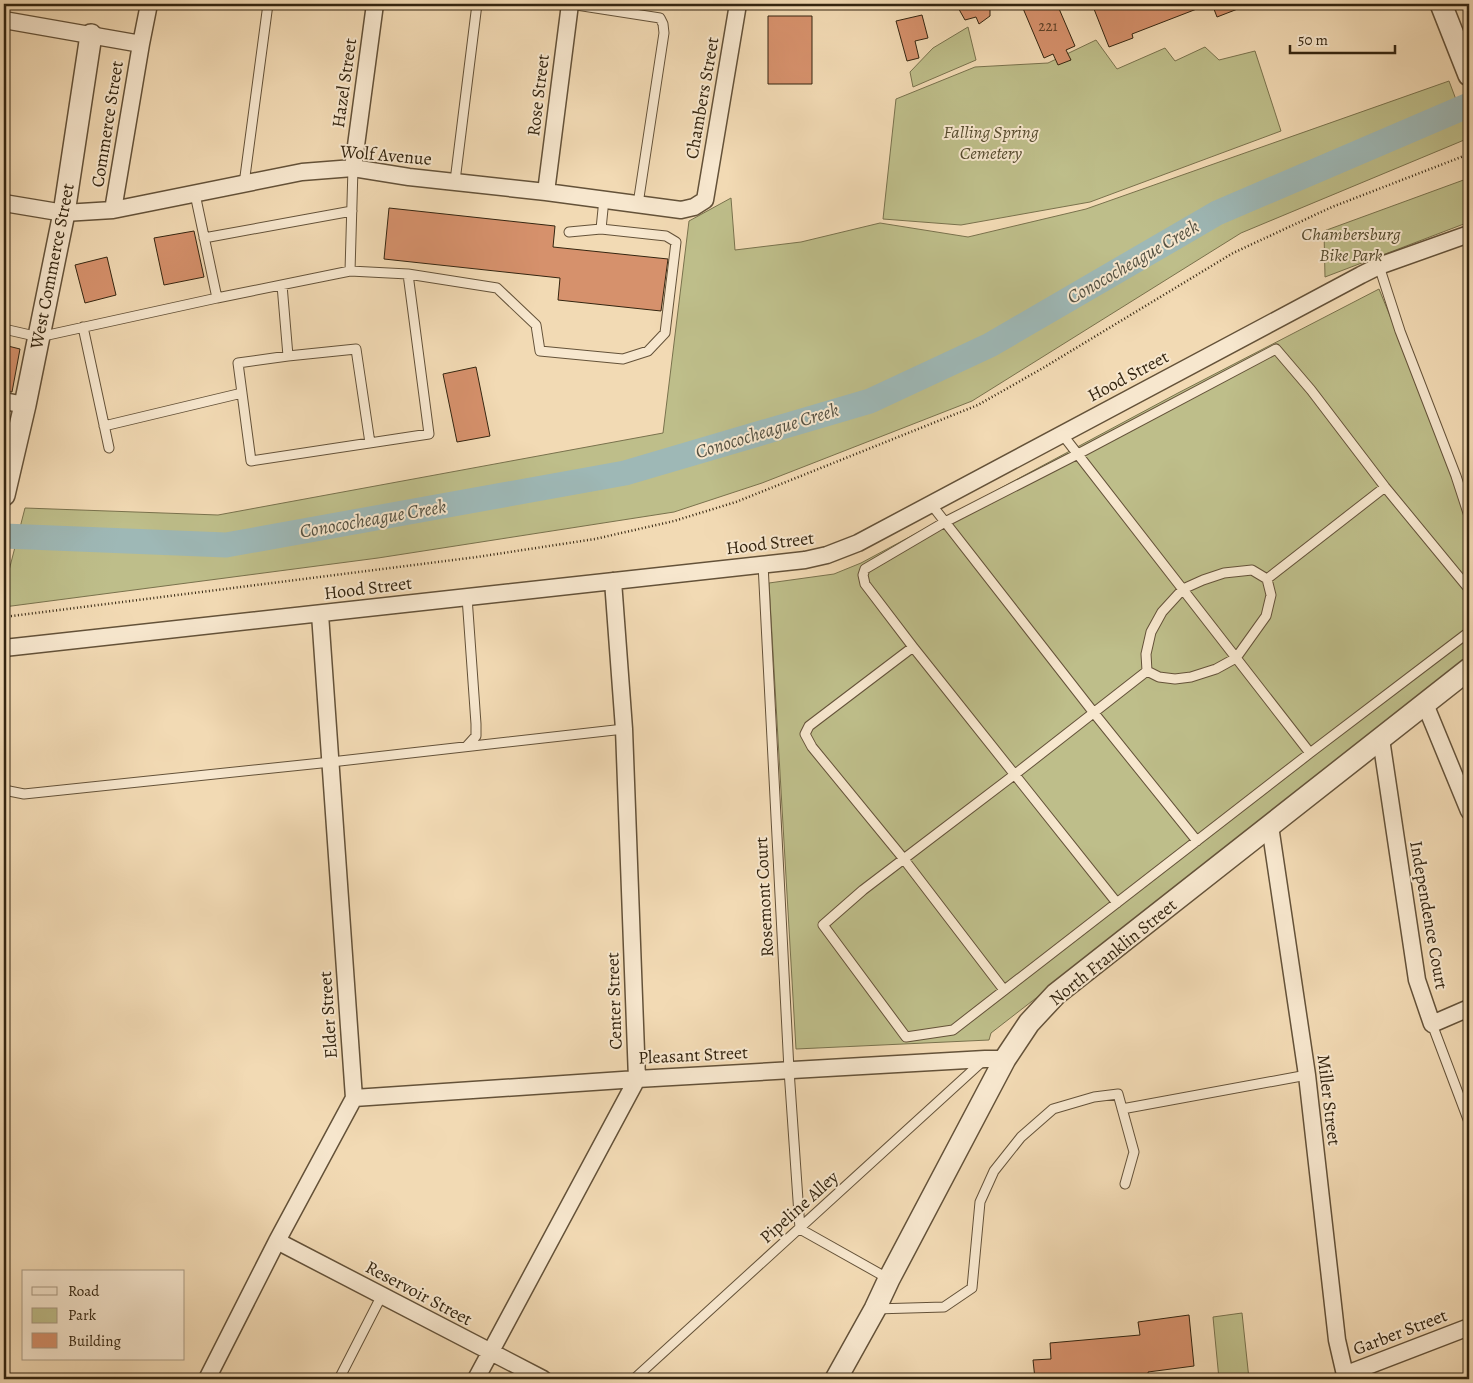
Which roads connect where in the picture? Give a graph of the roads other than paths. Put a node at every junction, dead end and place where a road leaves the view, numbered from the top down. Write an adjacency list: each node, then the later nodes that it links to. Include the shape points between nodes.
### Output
1 (149, 4): 10 (street)
2 (268, 4): 14 (lane)
3 (375, 4): 12 (street, Hazel Street)
4 (477, 4): 13 (lane)
5 (570, 4): 15 (street, Rose Street); 20 (lane, via 660,18 663,24)
6 (738, 4): 18 (street, Chambers Street)
7 (1441, 4): 11 (street)
8 (4, 20): 9 (street)
9 (91, 35): 10 (street); 23 (street, West Commerce Street)
10 (141, 44): 21 (street, Commerce Street)
11 (1469, 75)
12 (353, 168): 13 (street, Wolf Avenue); 14 (street, Wolf Avenue, via 302,172); 22 (lane)
13 (455, 181): 15 (street, Wolf Avenue)
14 (244, 184): 16 (street, Wolf Avenue)
15 (546, 192): 17 (street, Wolf Avenue)
16 (195, 194): 21 (street, Wolf Avenue); 27 (lane)
17 (604, 200): 20 (street, Wolf Avenue); 24 (lane)
18 (705, 200): 20 (street, Wolf Avenue, via 694,208 681,210)
19 (4, 203): 23 (street, Wolf Avenue)
20 (638, 204)
21 (113, 210): 23 (street, Wolf Avenue)
22 (352, 211): 27 (lane); 29 (lane)
23 (64, 213): 35 (street, West Commerce Street)
24 (601, 229): 25 (lane); 30 (lane, via 666,236 676,242 665,333 648,350 623,359 540,351 536,325 497,288)
25 (569, 232)
26 (1469, 234): 28 (street, Hood Street)
27 (204, 238): 32 (lane)
28 (1379, 266): 41 (street, Hood Street); 48 (lane)
29 (350, 271): 30 (lane); 31 (lane)
30 (408, 274): 42 (lane, via 429,434)
31 (282, 285): 32 (lane); 36 (lane)
32 (217, 298): 33 (lane)
33 (83, 327): 35 (lane); 40 (lane)
34 (4, 329): 35 (lane)
35 (38, 337): 39 (street, West Commerce Street)
36 (288, 356): 37 (lane, via 238,363); 42 (lane, via 356,349)
37 (242, 393): 40 (lane); 42 (lane, via 251,461)
38 (4, 400): 39 (street)
39 (25, 405): 46 (street, West Commerce Street)
40 (104, 426): 43 (lane)
41 (1062, 434): 44 (lane); 47 (street, Hood Street)
42 (370, 443)
43 (109, 448)
44 (1078, 454): 45 (lane, via 1276,349); 49 (lane); 53 (lane)
45 (1385, 487): 51 (lane); 54 (lane)
46 (4, 496)
47 (931, 504): 49 (lane); 50 (street, Hood Street, via 858,543 827,555)
48 (1469, 516)
49 (945, 522): 58 (lane, via 866,569 863,575 865,584); 64 (lane)
50 (763, 564): 52 (street, Hood Street); 81 (lane, Rosemont Court)
51 (1267, 579): 53 (lane, via 1252,570 1224,573); 60 (lane, via 1272,594 1266,616)
52 (614, 581): 55 (street, Hood Street); 65 (street, Center Street)
53 (1183, 589): 60 (lane); 62 (lane, via 1162,612 1151,632 1146,654)
54 (1469, 589)
55 (467, 597): 56 (street, Hood Street); 67 (lane, via 476,736)
56 (320, 614): 59 (street, Hood Street); 69 (street, Elder Street)
57 (1469, 632): 68 (lane)
58 (913, 646): 70 (lane); 75 (lane, via 809,726 805,734 812,747)
59 (4, 648)
60 (1236, 658): 62 (lane, via 1191,677 1159,677); 68 (lane)
61 (1469, 669): 63 (street, North Franklin Street)
62 (1147, 670): 64 (lane)
63 (1425, 704): 66 (street, North Franklin Street); 72 (street)
64 (1094, 713): 70 (lane); 74 (lane)
65 (624, 728): 67 (lane); 83 (street, Center Street)
66 (1381, 739): 73 (street, North Franklin Street); 79 (street, Independence Court, via 1417,980)
67 (467, 746): 69 (lane)
68 (1310, 753): 74 (lane)
69 (331, 762): 71 (lane, via 24,794); 84 (street, Elder Street)
70 (1014, 775): 75 (lane); 76 (lane)
71 (4, 790)
72 (1469, 811)
73 (1270, 826): 80 (street, North Franklin Street, via 1056,994); 82 (street, Miller Street)
74 (1197, 841): 76 (lane)
75 (903, 858): 77 (lane); 77 (lane, via 823,925 906,1037 953,1030)
76 (1117, 903): 77 (lane)
77 (1004, 990)
78 (1469, 1008): 79 (street)
79 (1432, 1024): 86 (lane, Independence Court)
80 (995, 1059): 81 (street, Pleasant Street); 88 (lane, Pipeline Alley); 90 (street, North Franklin Street)
81 (789, 1070): 83 (street, Pleasant Street); 88 (lane, Rosemont Court)
82 (1307, 1075): 85 (lane); 95 (street, Miller Street, via 1337,1340)
83 (637, 1078): 84 (street, Pleasant Street); 94 (street)
84 (354, 1098): 89 (street)
85 (1122, 1108): 87 (lane, via 1134,1152); 92 (lane, via 1118,1094 1052,1109 1021,1137 994,1171 980,1202 972,1288 944,1307)
86 (1469, 1122)
87 (1125, 1184)
88 (800, 1229): 90 (lane); 100 (lane, Pipeline Alley)
89 (277, 1241): 91 (street, Reservoir Street); 96 (street)
90 (889, 1279): 92 (street, North Franklin Street)
91 (382, 1295): 94 (street, Reservoir Street); 97 (lane)
92 (875, 1309): 101 (street, North Franklin Street)
93 (1469, 1327): 95 (street, Garber Street)
94 (491, 1352): 98 (street); 99 (street, Reservoir Street)
95 (1345, 1377)
96 (207, 1379)
97 (339, 1379)
98 (476, 1379)
99 (543, 1379)
100 (634, 1379)
101 (836, 1379)

